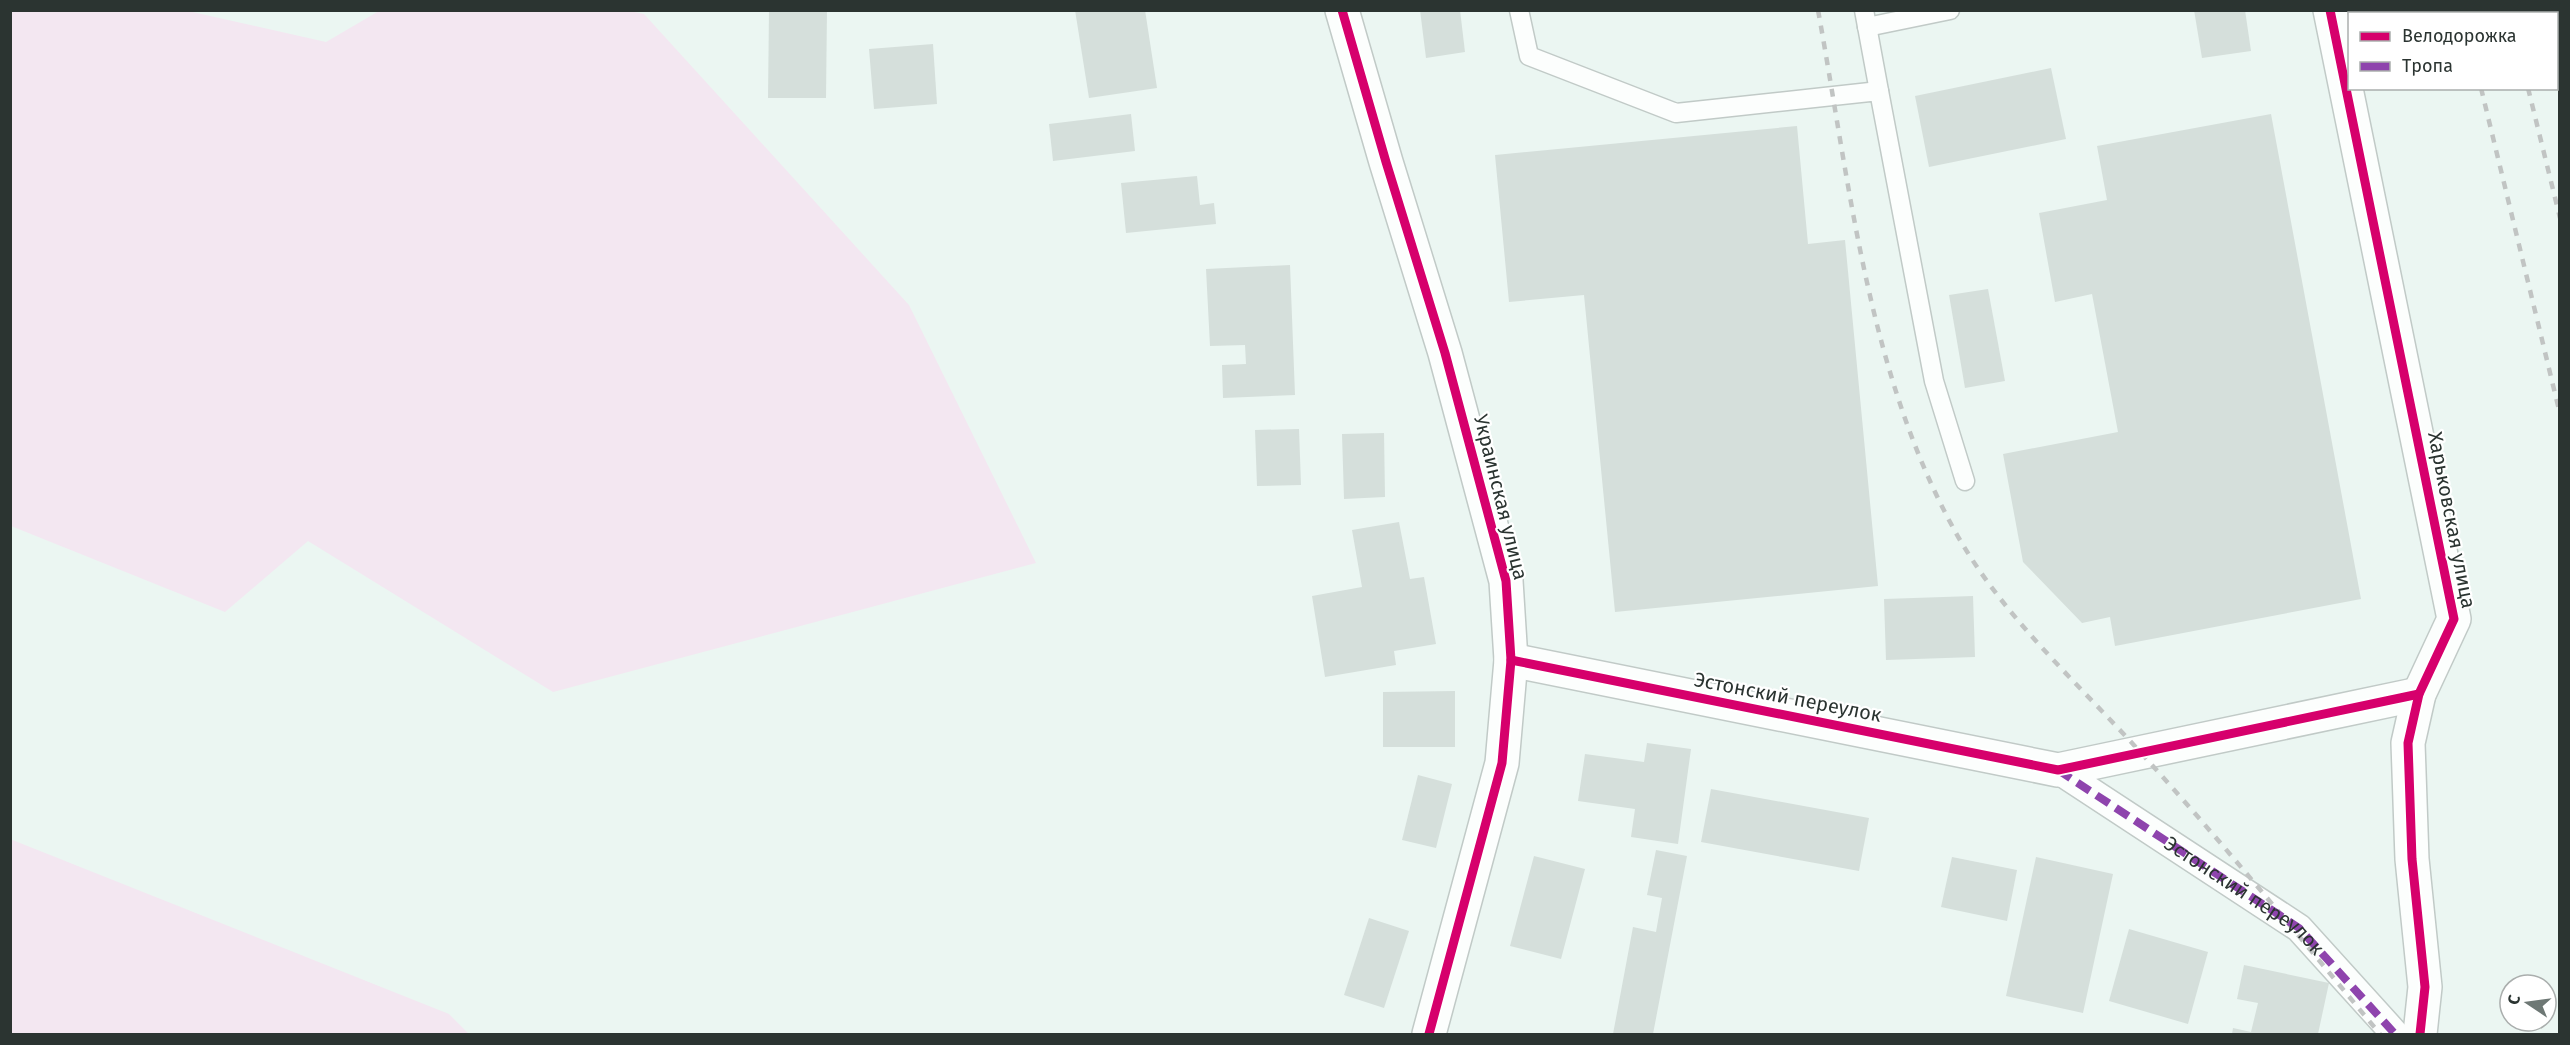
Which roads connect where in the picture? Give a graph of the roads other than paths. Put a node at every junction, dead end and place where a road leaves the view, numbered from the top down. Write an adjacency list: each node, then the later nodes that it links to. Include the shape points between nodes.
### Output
1 (1342, 10): 8 (street, Украинская улица, via 1445,353 1506,581)
2 (1519, 10): 6 (lane, via 1529,56 1676,113)
3 (1950, 10): 5 (lane)
4 (2330, 10): 9 (street, Харьковская улица, via 2454,618)
5 (1866, 19): 6 (lane)
6 (1879, 91): 7 (lane, via 1934,381)
7 (1965, 482)
8 (1510, 660): 10 (street, Эстонский переулок); 11 (street, Украинская улица, via 1502,764)
9 (2420, 694): 10 (street); 13 (street, Харьковская улица, via 2408,743 2412,858 2424,987)
10 (2058, 770): 12 (street, Эстонский переулок, via 2300,928)
11 (1429, 1035)
12 (2395, 1035)
13 (2420, 1035)

